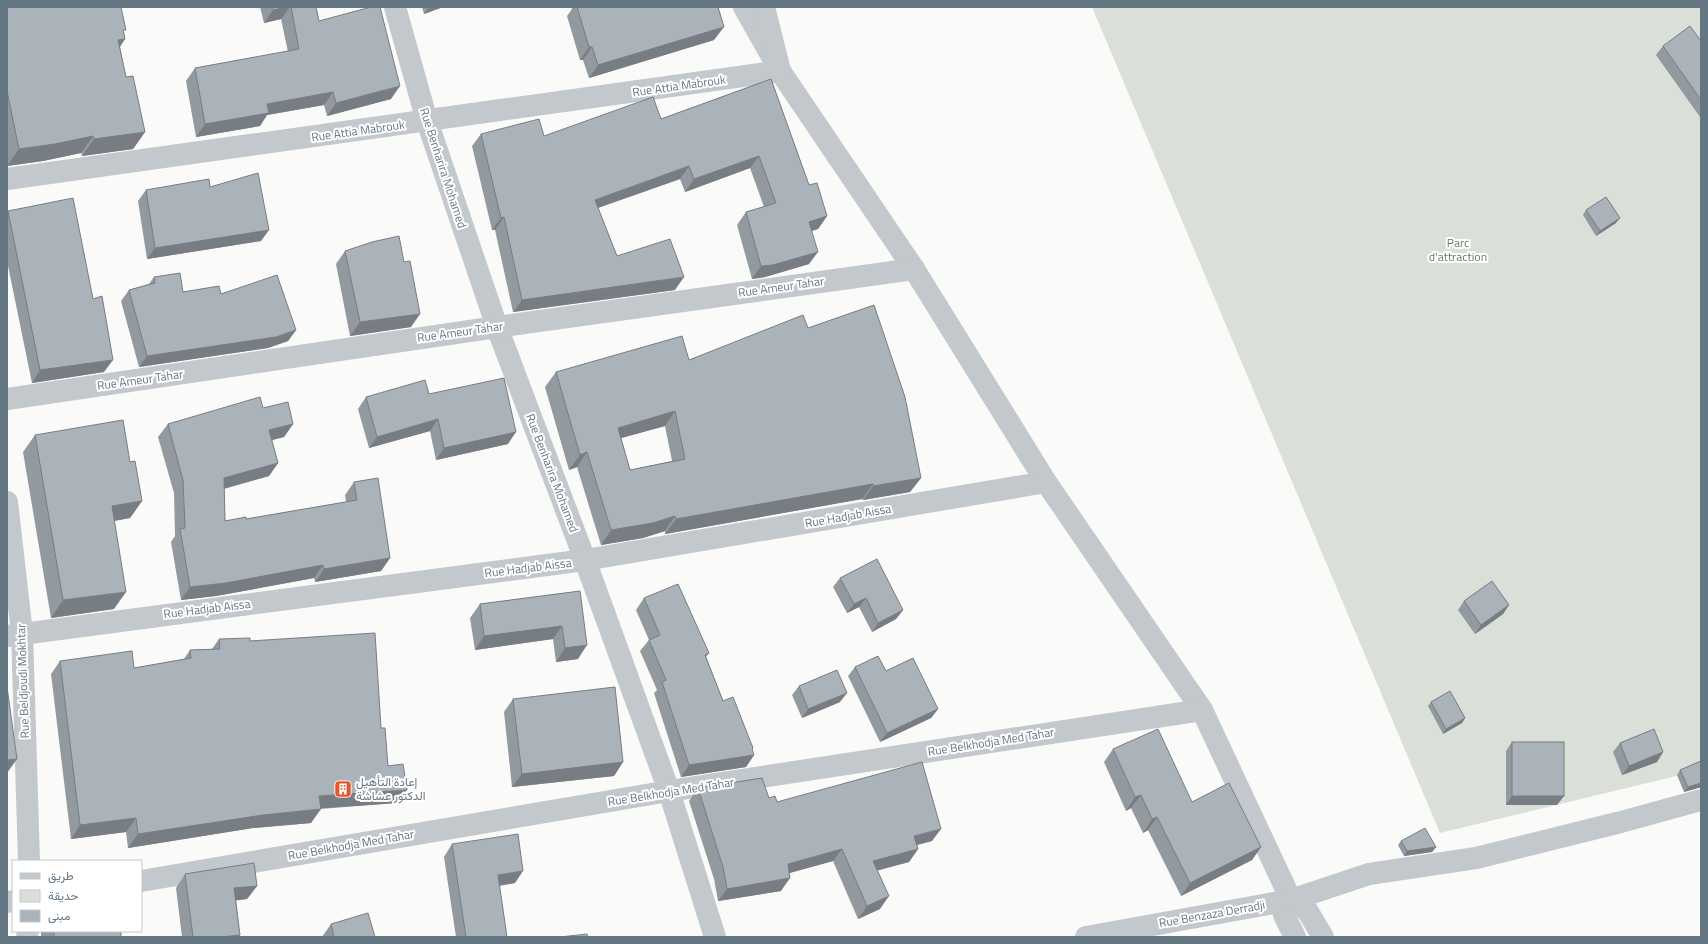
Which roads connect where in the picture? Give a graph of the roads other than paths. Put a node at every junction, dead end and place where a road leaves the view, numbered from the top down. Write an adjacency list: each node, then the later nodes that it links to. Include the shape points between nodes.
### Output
1 (395, 7): 5 (street, Rue Benharira Mohamed)
2 (744, 7): 4 (street)
3 (764, 7): 4 (street)
4 (780, 71): 5 (street, Rue Attia Mabrouk); 7 (street)
5 (426, 121): 6 (street, Rue Attia Mabrouk); 8 (street, Rue Benharira Mohamed)
6 (7, 179)
7 (914, 269): 8 (street, Rue Ameur Tahar); 10 (street)
8 (497, 327): 9 (street, Rue Ameur Tahar); 12 (street, Rue Benharira Mohamed)
9 (7, 399)
10 (1046, 482): 12 (street, Rue Hadjab Aissa); 14 (street)
11 (7, 502): 13 (street, Rue Beldjoudi Mokhtar)
12 (584, 560): 13 (street, Rue Hadjab Aissa); 15 (street, Rue Benharira Mohamed)
13 (14, 635): 17 (street, Rue Beldjoudi Mokhtar)
14 (1202, 710): 15 (street, Rue Belkhodja Med Tahar); 19 (street)
15 (668, 792): 18 (street, Rue Belkhodja Med Tahar); 20 (street, Rue Benharira Mohamed)
16 (1701, 800): 19 (street, Rue Benzaza Derradji, via 1476,858 1369,874)
17 (29, 860)
18 (142, 881)
19 (1291, 900): 21 (street, Rue Benzaza Derradji); 22 (street, via 1284,916); 23 (street, via 1307,910)
20 (715, 937)
21 (1086, 937)
22 (1295, 937)
23 (1323, 937)

